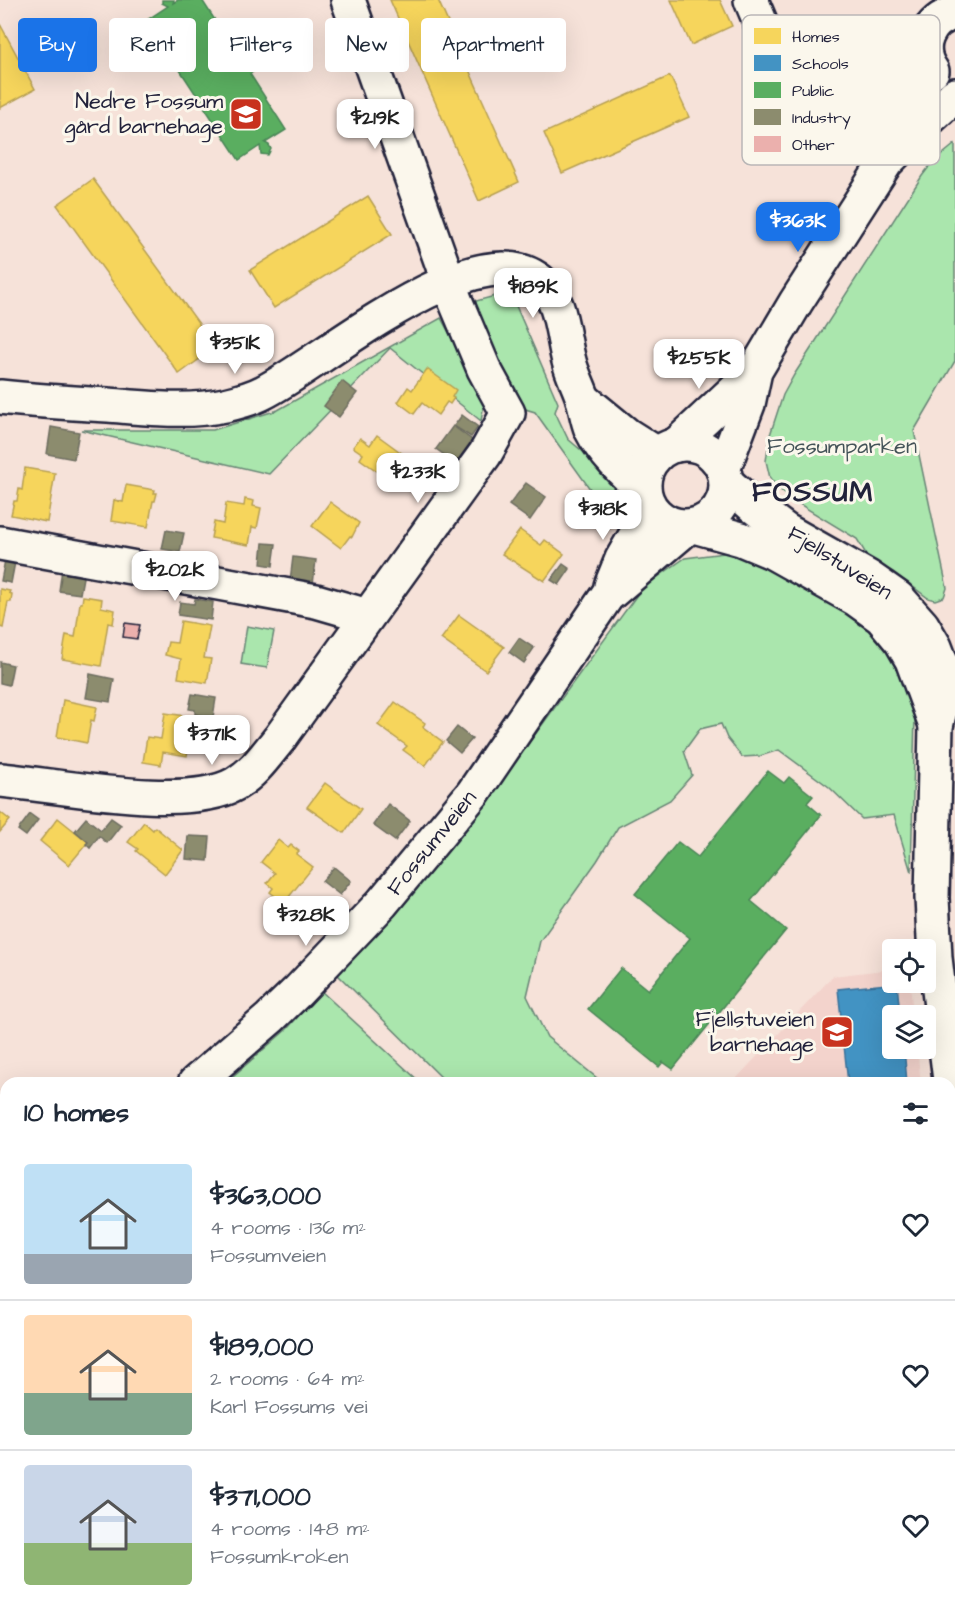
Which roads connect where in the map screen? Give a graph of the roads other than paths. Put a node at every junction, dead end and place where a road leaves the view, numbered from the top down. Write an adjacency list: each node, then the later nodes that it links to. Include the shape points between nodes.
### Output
1 (348, 0): 9 (street)
2 (751, 0): 3 (street)
3 (757, 15)
4 (940, 79): 5 (street)
5 (955, 85)
6 (955, 95): 7 (street, Fossumveien)
7 (940, 109)
8 (884, 165): 10 (street, Fossumveien)
9 (448, 282): 11 (street, via 396,307 264,392 225,405 178,410); 12 (street, via 504,268 523,270 542,282 558,314); 19 (street, via 484,369 508,413 485,454)
10 (755, 371): 13 (street, Fossumveien, via 717,409); 14 (street, Fossumveien)
11 (0, 397)
12 (583, 399): 13 (street, via 627,435); 15 (street, via 598,441)
13 (666, 449): 14 (street, via 699,446 709,452); 15 (street, Fossumveien, via 646,471)
14 (725, 476): 16 (street, Fossumveien, via 723,501 718,510 704,522); 20 (street, Fjellstuveien, via 753,506 784,530 884,587 910,610)
15 (647, 500): 16 (street, via 667,523); 18 (street, Fossumveien)
16 (691, 526): 18 (street, Fossumveien); 20 (street, Fjellstuveien, via 772,552 869,607 891,627)
17 (0, 543): 19 (street, via 316,601)
18 (607, 597): 22 (street, Fossumveien, via 473,793 382,903 298,991)
19 (365, 618): 21 (street, via 269,752 245,777 222,790 162,796)
20 (930, 636): 23 (street, Fjellstuveien, via 944,679 936,726 932,860 934,948)
21 (0, 780)
22 (202, 1077)
23 (950, 1077)

